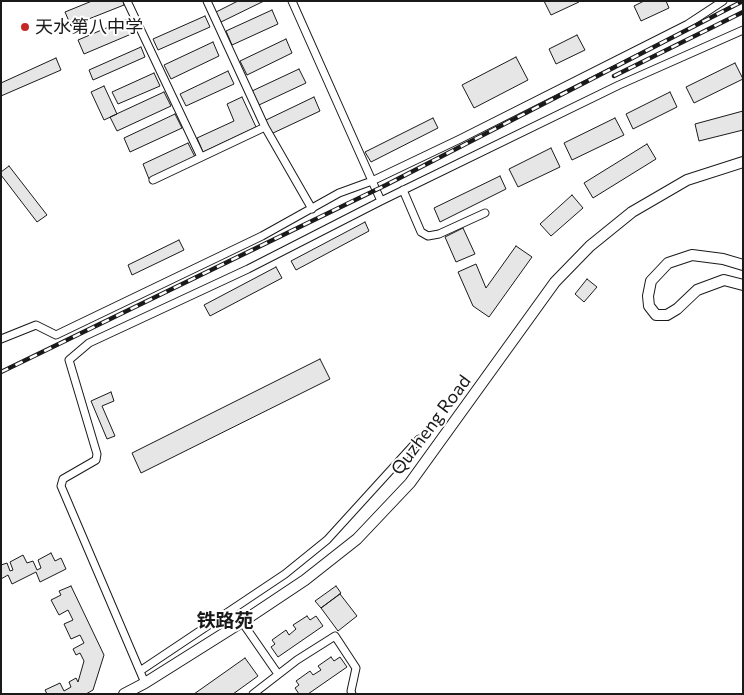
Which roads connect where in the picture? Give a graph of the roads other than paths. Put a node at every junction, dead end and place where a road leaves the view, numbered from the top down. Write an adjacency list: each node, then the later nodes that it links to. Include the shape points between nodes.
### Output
1 (127, 1): 7 (street)
2 (207, 1): 6 (street)
3 (292, 1): 10 (street)
4 (723, 1): 10 (street, via 688,24)
5 (743, 30): 11 (street, via 619,85)
6 (265, 127): 7 (street); 13 (street)
7 (201, 157): 9 (street)
8 (743, 162): 19 (main road, Quzheng Road, via 687,180 632,212 590,246 556,282 410,483 357,539 305,580)
9 (153, 180)
10 (372, 180): 12 (street); 13 (street, via 339,193)
11 (403, 190): 12 (street); 14 (street, via 421,232 428,236)
12 (381, 201): 20 (street, via 248,269 90,343 69,360 98,454 96,460 63,479 61,486)
13 (312, 209): 17 (street, via 56,335 36,325)
14 (486, 213)
15 (743, 265): 16 (main road, via 692,255 668,263 651,281 649,306 656,316 667,315 697,290 724,280)
16 (743, 285)
17 (1, 339)
18 (419, 439): 20 (street, via 327,540 285,574)
19 (242, 622): 21 (street); 22 (main road, Quzheng Road)
20 (140, 671): 22 (street)
21 (278, 674): 24 (street); 25 (street, via 335,636 356,668)
22 (145, 683): 23 (main road, Quzheng Road)
23 (127, 693)
24 (253, 694)
25 (352, 694)

